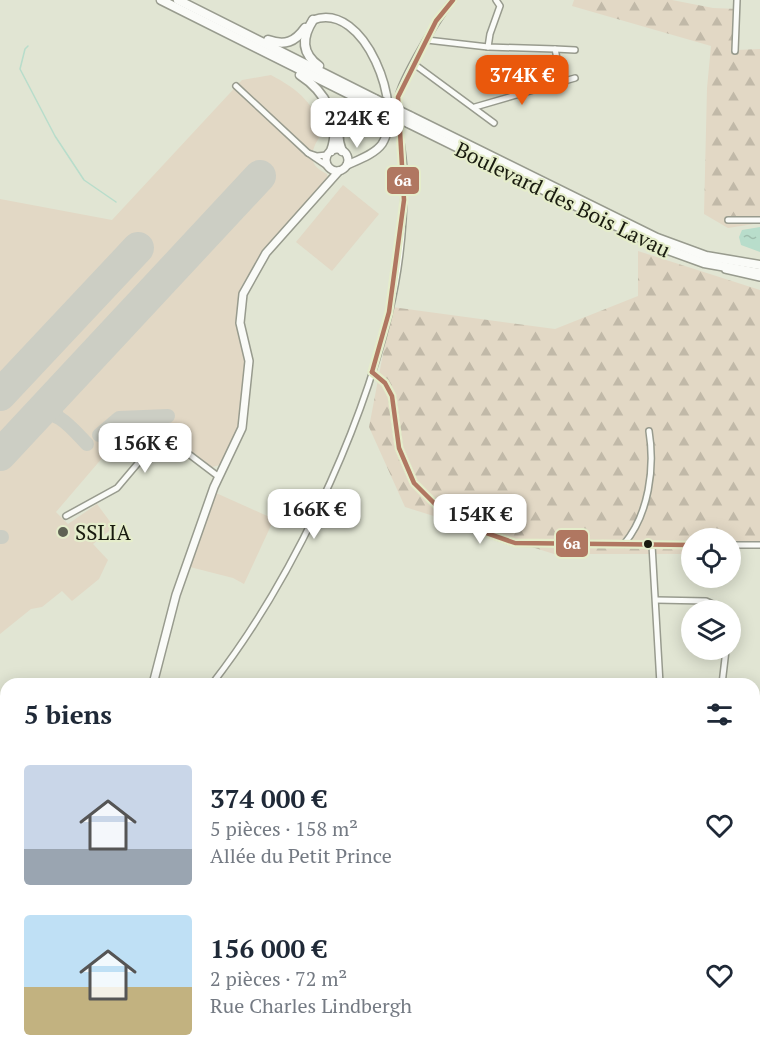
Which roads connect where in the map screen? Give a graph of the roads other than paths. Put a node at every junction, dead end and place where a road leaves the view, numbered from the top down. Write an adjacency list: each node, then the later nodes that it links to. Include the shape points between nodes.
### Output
1 (161, 0): 13 (main road)
2 (178, 0): 7 (main road)
3 (453, 0): 8 (street)
4 (496, 0): 9 (street, via 500,6)
5 (737, 0): 12 (street)
6 (314, 20): 7 (main road, via 296,39 285,43); 18 (main road, via 304,44 311,60); 25 (street, via 328,15 342,19 364,40 380,67 388,127 380,146 362,158)
7 (244, 33): 18 (main road)
8 (427, 40): 9 (street); 14 (street)
9 (488, 47): 10 (street)
10 (555, 49): 11 (street); 16 (street)
11 (575, 50)
12 (735, 51)
13 (278, 59): 19 (main road); 24 (main road, via 310,82 327,104 334,125)
14 (414, 64): 20 (street); 35 (street, via 398,96 404,200 389,312)
15 (575, 78): 16 (street)
16 (562, 82): 20 (street)
17 (236, 86): 23 (street)
18 (363, 92): 19 (main road)
19 (373, 105): 21 (main road, Boulevard des Bois Lavau, bridge); 25 (main road, via 344,114 338,128)
20 (475, 107): 22 (street)
21 (409, 120): 31 (main road, Boulevard des Bois Lavau, via 657,238 706,256); 32 (main road, Boulevard des Bois Lavau, via 642,239)
22 (494, 123)
23 (308, 153): 24 (street); 26 (street)
24 (329, 153): 25 (street); 26 (street)
25 (345, 157): 27 (street)
26 (329, 167): 27 (street); 28 (street)
27 (339, 171): 28 (street)
28 (331, 181): 37 (street, via 266,253 243,294 239,314 249,361 246,410 238,439)
29 (728, 220): 30 (street)
30 (760, 220)
31 (760, 265)
32 (718, 267): 33 (main road, Boulevard des Bois Lavau); 34 (street)
33 (760, 273)
34 (760, 278)
35 (372, 372): 39 (street, via 392,396 399,448 414,483 452,521 514,543); 48 (street, via 350,436 294,555 242,646)
36 (649, 431): 39 (street, via 649,490)
37 (219, 477): 38 (street, via 161,436 117,488); 47 (street, via 176,595)
38 (66, 516)
39 (624, 544): 40 (street)
40 (652, 545): 41 (street); 44 (street)
41 (681, 545)
42 (741, 545): 43 (street)
43 (760, 545)
44 (656, 600): 45 (street); 49 (street)
45 (681, 600)
46 (725, 660): 50 (street)
47 (155, 678)
48 (217, 678)
49 (660, 678)
50 (723, 678)

